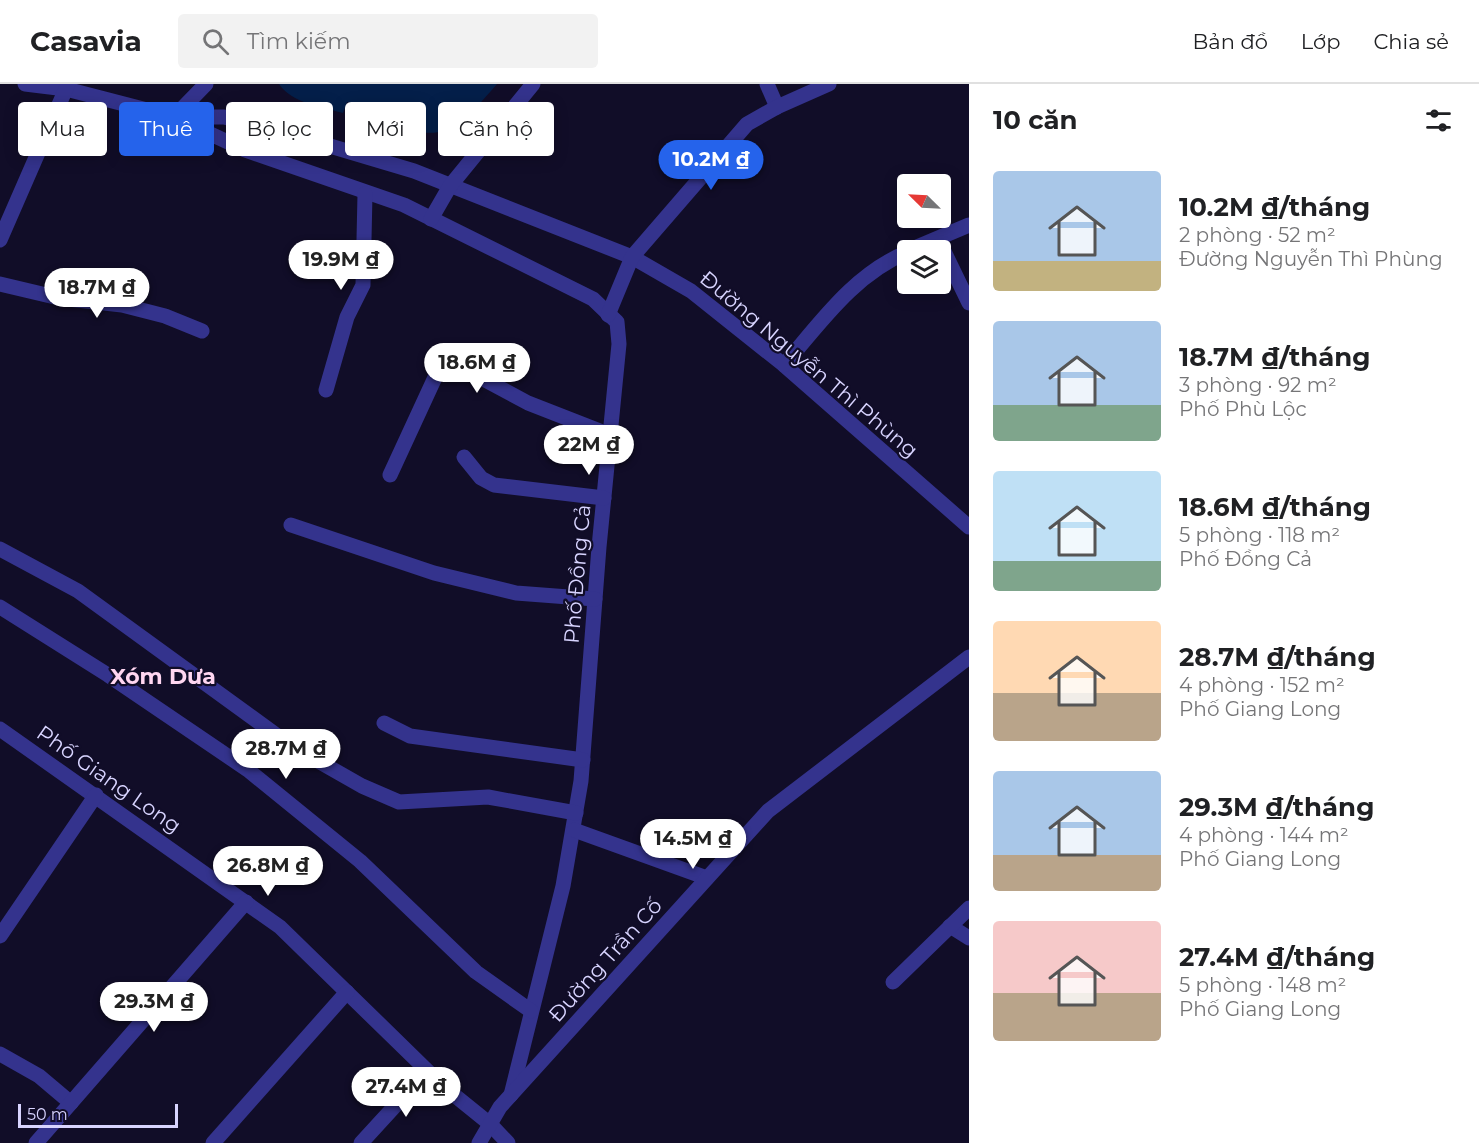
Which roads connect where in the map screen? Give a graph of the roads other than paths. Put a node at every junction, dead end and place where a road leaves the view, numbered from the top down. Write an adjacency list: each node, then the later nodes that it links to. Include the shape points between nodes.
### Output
1 (25, 84): 6 (street, Đường Nguyễn Thì Phùng)
2 (206, 84): 8 (street)
3 (533, 84): 12 (street)
4 (767, 84): 9 (street)
5 (829, 84): 9 (street)
6 (67, 86): 7 (street, Đường Nguyễn Thì Phùng); 17 (street)
7 (122, 102)
8 (189, 102)
9 (777, 107): 19 (street, via 747,124)
10 (214, 119): 12 (street, Đường Nguyễn Thì Phùng, via 234,120 376,159)
11 (214, 136): 13 (street, Phố Đồng Cả)
12 (450, 186): 14 (street); 19 (street, Đường Nguyễn Thì Phùng)
13 (365, 194): 14 (street, Phố Đồng Cả, via 404,205); 25 (street, via 363,285 347,316)
14 (431, 219): 22 (street, Phố Đồng Cả, via 593,299)
15 (969, 225): 16 (street)
16 (938, 239): 21 (street)
17 (0, 240)
18 (897, 256): 24 (street, via 846,294)
19 (632, 257): 22 (street); 24 (street, Đường Nguyễn Thì Phùng, via 691,291)
20 (0, 284): 23 (street, via 59,298 122,305)
21 (969, 303)
22 (608, 315): 26 (street, Phố Đồng Cả, via 616,322 619,344)
23 (202, 331)
24 (784, 365): 31 (street, Đường Nguyễn Thì Phùng)
25 (326, 390)
26 (610, 435): 28 (street, via 528,403 444,358); 29 (street, Phố Đồng Cả)
27 (464, 457): 29 (street, via 481,478 494,485)
28 (390, 475)
29 (604, 498): 33 (street, Phố Đồng Cả)
30 (291, 525): 33 (street, via 434,573 516,593)
31 (969, 527)
32 (0, 549): 40 (street, via 78,591 290,745 362,786 399,802 488,797)
33 (595, 599): 38 (street, Phố Đồng Cả)
34 (0, 607): 50 (street, via 248,770 360,861 476,972)
35 (969, 657): 42 (street, Đường Trần Cố, via 768,812)
36 (384, 723): 38 (street, via 410,736)
37 (3, 737): 39 (street, Phố Giang Long)
38 (583, 760): 40 (street, Phố Đồng Cả)
39 (96, 795): 43 (street, Phố Giang Long); 46 (street)
40 (576, 813): 41 (street, Phố Đồng Cả)
41 (574, 830): 42 (street); 50 (street, Phố Đồng Cả)
42 (707, 878): 53 (street, Đường Trần Cố)
43 (246, 902): 49 (street, Phố Giang Long, via 280,927); 54 (street)
44 (969, 908): 45 (street)
45 (950, 926): 47 (street); 48 (street)
46 (0, 936)
47 (969, 938)
48 (893, 982)
49 (347, 992): 52 (street, Phố Giang Long); 57 (street)
50 (531, 1011): 53 (street, Phố Đồng Cả)
51 (0, 1054): 54 (street, via 39,1076)
52 (427, 1071): 55 (street, Phố Giang Long); 58 (street)
53 (511, 1095): 55 (street, Đường Trần Cố)
54 (71, 1103): 56 (street)
55 (490, 1124): 59 (street, Đường Trần Cố); 60 (street, Phố Giang Long)
56 (36, 1143)
57 (213, 1143)
58 (361, 1143)
59 (479, 1143)
60 (508, 1143)

